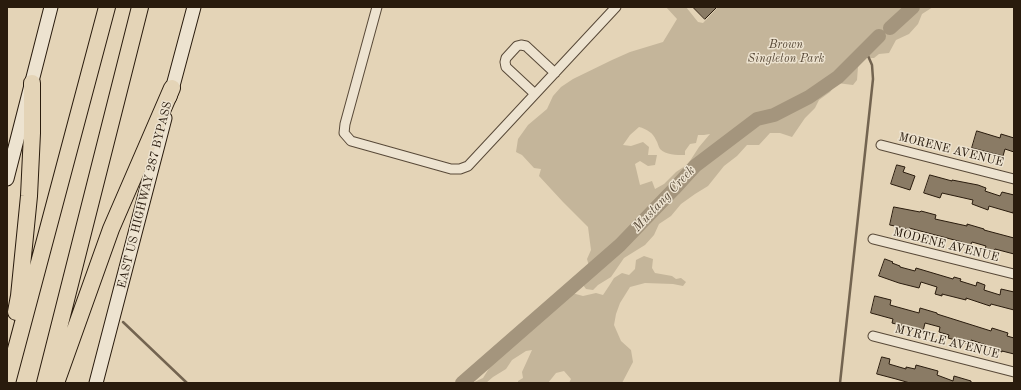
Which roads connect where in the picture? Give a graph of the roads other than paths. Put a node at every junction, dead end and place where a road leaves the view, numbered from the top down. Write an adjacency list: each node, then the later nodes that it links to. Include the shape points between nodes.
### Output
1 (51, 7): 8 (main road)
2 (107, 7): 19 (highway)
3 (140, 7): 20 (highway)
4 (194, 7): 9 (main road, EAST US HIGHWAY 287 BYPASS)
5 (377, 7): 10 (street, via 345,124 344,133 351,141 460,169 468,166)
6 (616, 7): 7 (street)
7 (555, 73): 10 (street); 10 (street, via 526,46 517,46 506,58 506,67)
8 (32, 83): 12 (main road); 17 (highway, via 29,196 20,296)
9 (172, 88): 21 (highway, via 111,229); 22 (main road, EAST US HIGHWAY 287 BYPASS)
10 (535, 94)
11 (881, 145): 13 (street, MORENE AVENUE)
12 (7, 179)
13 (1014, 179)
14 (873, 239): 15 (street, MODENE AVENUE)
15 (1014, 274)
16 (874, 336): 18 (street, MYRTLE AVENUE)
17 (7, 354)
18 (1014, 372)
19 (7, 383)
20 (45, 383)
21 (56, 383)
22 (96, 383)

